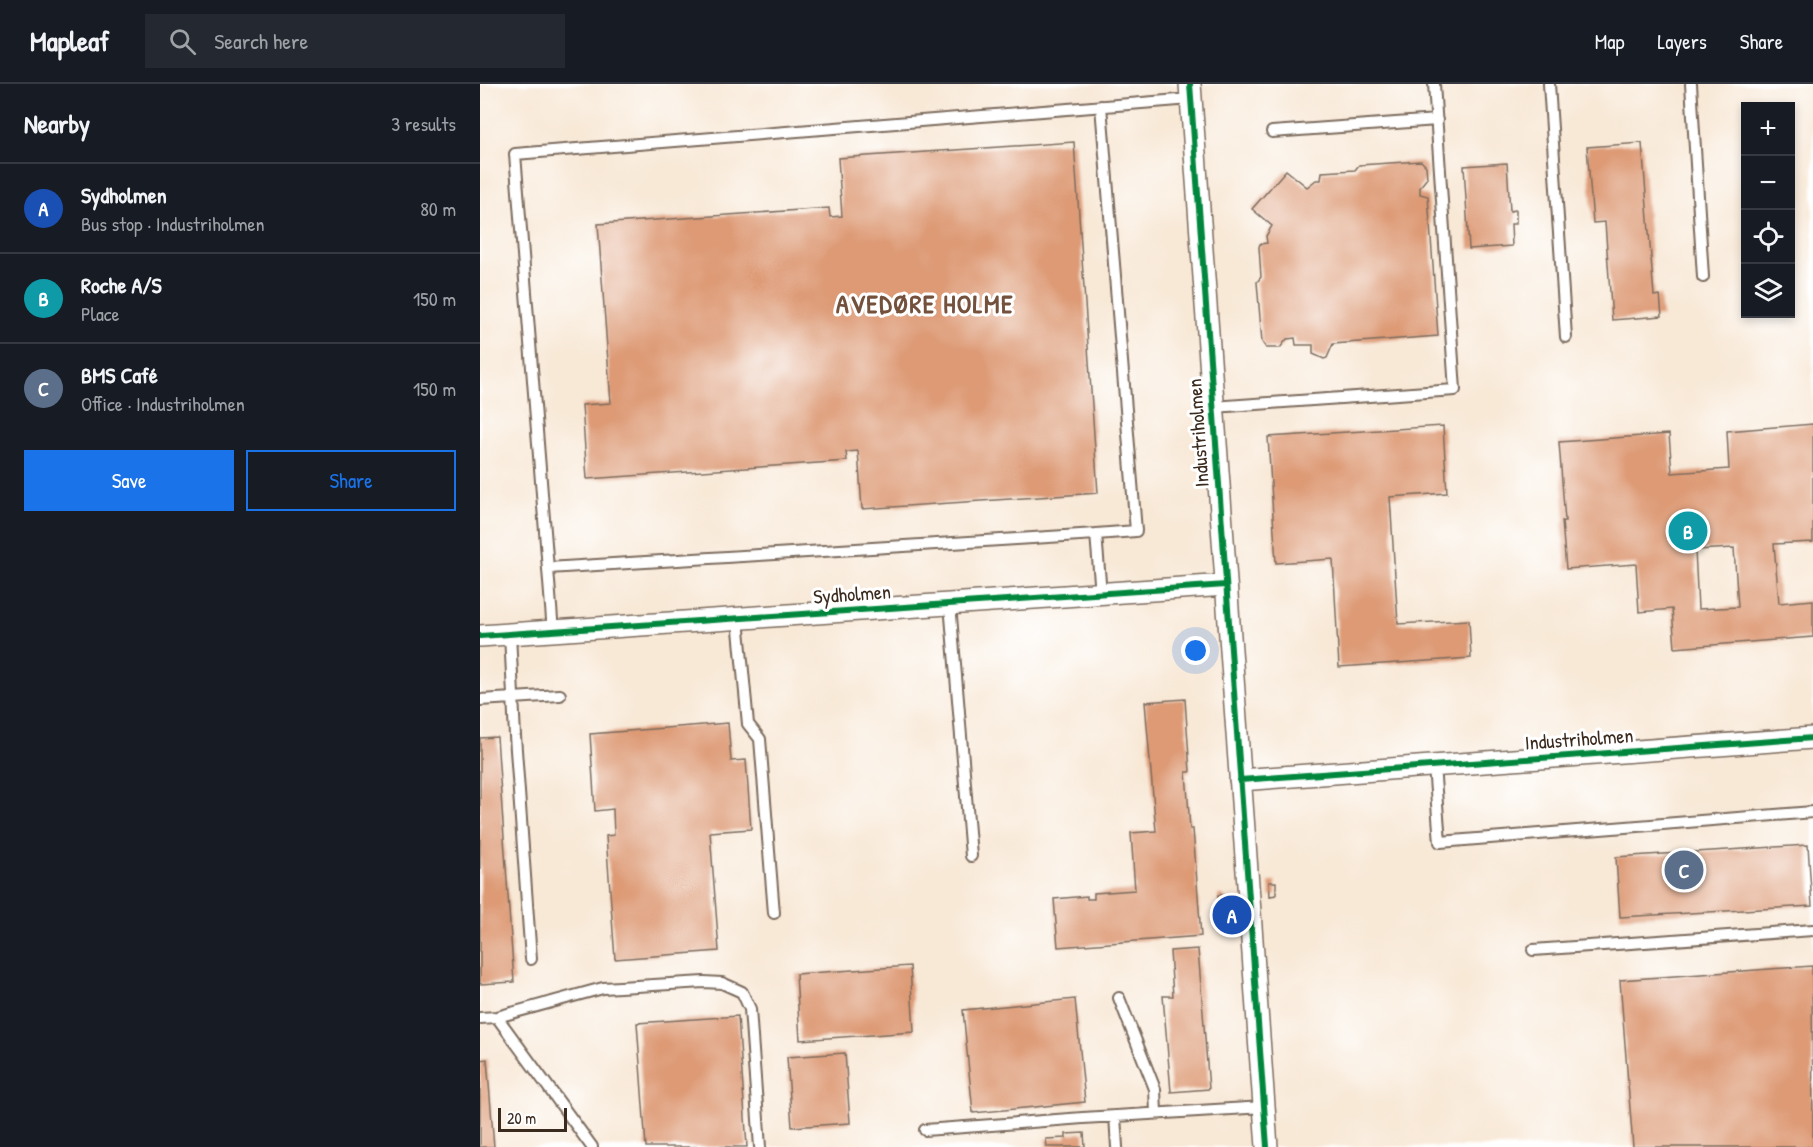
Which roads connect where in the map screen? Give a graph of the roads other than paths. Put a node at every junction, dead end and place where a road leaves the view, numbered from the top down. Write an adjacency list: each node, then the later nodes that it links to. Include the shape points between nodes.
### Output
1 (1434, 84): 6 (lane)
2 (1548, 84): 9 (lane)
3 (1691, 84): 8 (lane)
4 (1190, 91): 5 (lane); 10 (street, Industriholmen)
5 (1101, 106): 11 (lane, via 1136,531); 12 (lane, via 514,154)
6 (1437, 120): 7 (lane); 10 (lane, via 1455,390)
7 (1272, 132)
8 (1703, 277)
9 (1566, 337)
10 (1213, 407): 13 (street, Industriholmen)
11 (1096, 534): 12 (lane); 14 (lane)
12 (548, 568): 17 (lane)
13 (1226, 585): 14 (street, Sydholmen); 25 (street, Industriholmen)
14 (1101, 594): 15 (street, Sydholmen)
15 (950, 604): 16 (street, Sydholmen); 27 (lane)
16 (738, 619): 17 (street, Sydholmen); 28 (lane, via 748,724 760,739)
17 (553, 632): 18 (street, Sydholmen)
18 (510, 634): 19 (street, Sydholmen); 21 (lane)
19 (480, 636)
20 (560, 694): 21 (lane)
21 (513, 698): 22 (lane); 31 (lane)
22 (480, 700)
23 (1813, 738): 24 (street, Industriholmen)
24 (1434, 766): 25 (street, Industriholmen); 26 (lane, via 1440,842)
25 (1240, 780): 35 (street, Industriholmen)
26 (1813, 812)
27 (971, 856)
28 (774, 913)
29 (1813, 930): 30 (lane)
30 (1533, 950)
31 (531, 959)
32 (1119, 998): 36 (lane, via 1155,1089)
33 (497, 1017): 34 (lane); 39 (lane); 40 (lane, via 603,988 722,983 742,992 750,1009)
34 (480, 1018)
35 (1264, 1107): 36 (lane); 42 (street, Industriholmen)
36 (1156, 1113): 37 (lane)
37 (1115, 1116): 38 (lane); 41 (lane)
38 (925, 1130)
39 (592, 1147)
40 (760, 1147)
41 (1117, 1147)
42 (1267, 1147)

